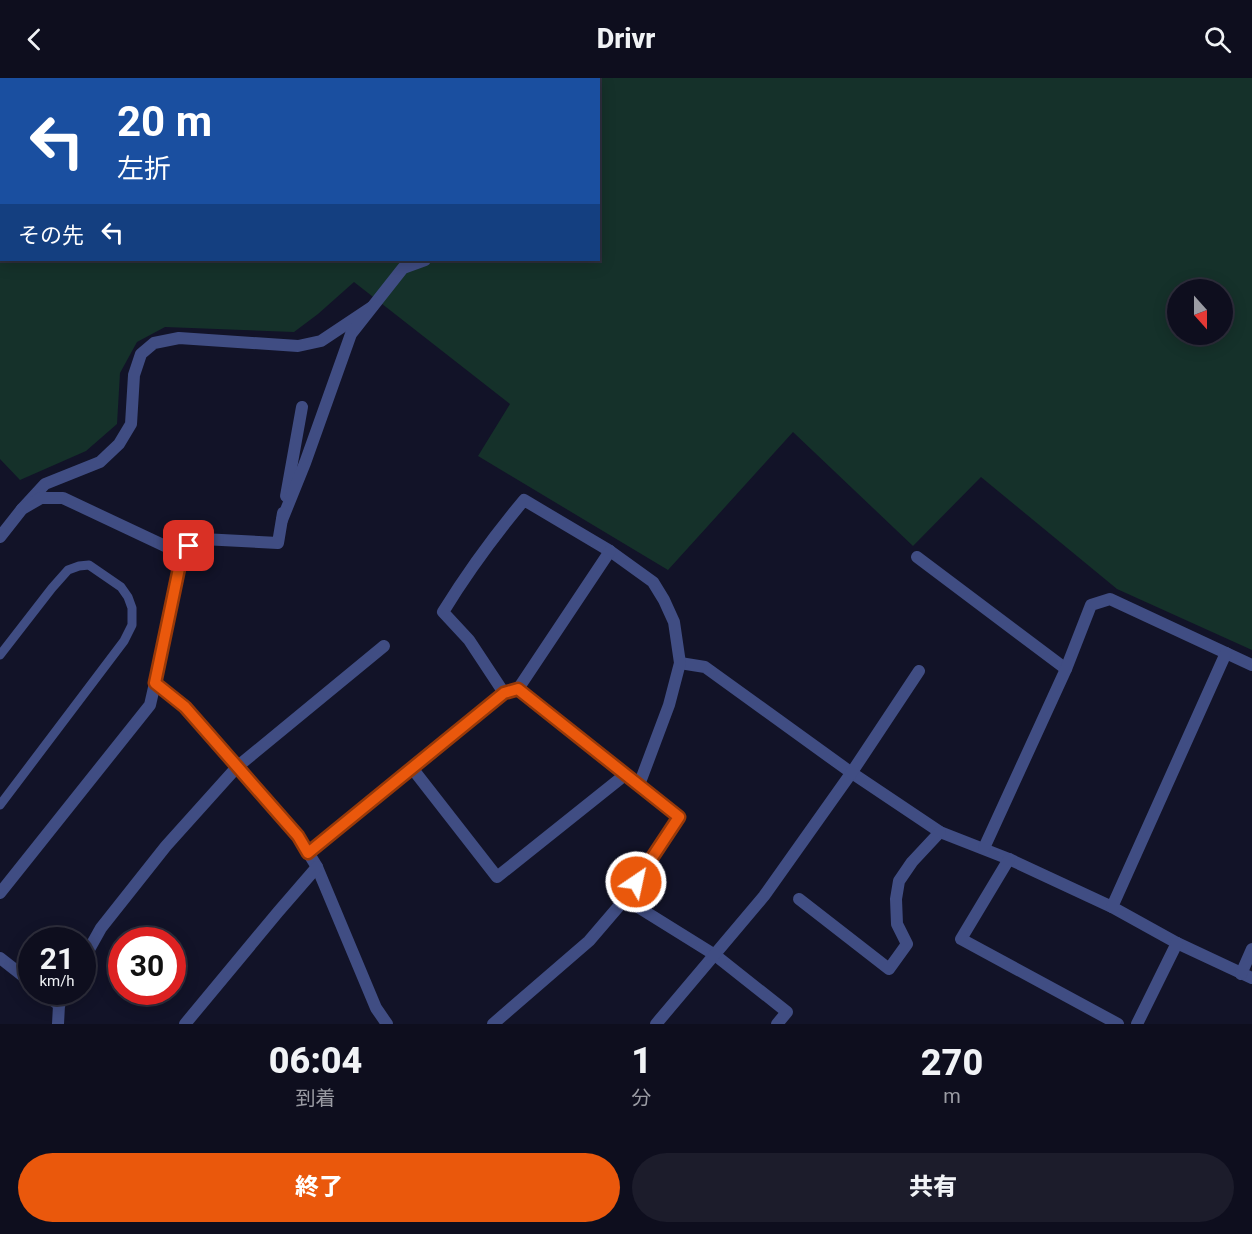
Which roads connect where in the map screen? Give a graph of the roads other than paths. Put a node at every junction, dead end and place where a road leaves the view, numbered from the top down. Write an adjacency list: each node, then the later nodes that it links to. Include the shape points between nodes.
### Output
1 (422, 261): 2 (street, via 403,268)
2 (372, 307): 4 (street, via 321,341 298,346 178,338 154,343 141,354 134,375 131,424 119,444 100,462 45,484); 5 (street, via 351,334)
3 (302, 407): 5 (street)
4 (22, 509): 6 (street); 8 (street, via 41,498 63,498)
5 (282, 520): 8 (street, via 278,543 202,539)
6 (0, 537)
7 (609, 551): 13 (street, via 653,582 674,622); 18 (street); 19 (street, via 524,500 500,529 443,612 469,640)
8 (182, 554): 17 (street)
9 (917, 557): 15 (street)
10 (384, 646): 20 (street)
11 (1226, 653): 14 (street); 15 (street, via 1110,598 1091,605); 34 (street)
12 (0, 656): 25 (lane, via 68,570 89,565 122,587 128,597 132,625 124,641)
13 (680, 663): 22 (street, via 705,667); 24 (street)
14 (1252, 665)
15 (1066, 669): 27 (street)
16 (919, 671): 22 (street)
17 (155, 683): 20 (street, via 185,707); 31 (street, via 150,705)
18 (518, 689): 19 (street); 23 (street)
19 (504, 693): 21 (street)
20 (237, 767): 28 (street, via 298,836); 35 (street, via 166,846)
21 (412, 768): 23 (street, via 497,876); 28 (street)
22 (852, 772): 26 (street); 38 (street, via 764,896)
23 (626, 774): 24 (street)
24 (639, 785): 32 (street, via 679,817)
25 (0, 805)
26 (940, 832): 27 (street); 33 (street, via 899,881 897,924 907,944 889,969)
27 (984, 848): 29 (street)
28 (308, 853): 30 (street)
29 (1009, 859): 34 (street); 49 (street, via 961,939)
30 (317, 867): 44 (street); 45 (street, via 376,1008)
31 (0, 893)
32 (625, 898): 38 (street); 46 (street, via 589,941)
33 (799, 899)
34 (1112, 907): 36 (street)
35 (96, 937)
36 (1177, 943): 41 (street); 50 (street)
37 (1252, 949): 41 (street)
38 (715, 955): 47 (street); 48 (street, via 787,1012)
39 (0, 958): 40 (street)
40 (18, 972)
41 (1247, 976)
42 (59, 1005): 43 (street)
43 (58, 1024)
44 (185, 1024)
45 (387, 1024)
46 (493, 1024)
47 (656, 1024)
48 (777, 1024)
49 (1118, 1024)
50 (1137, 1024)

